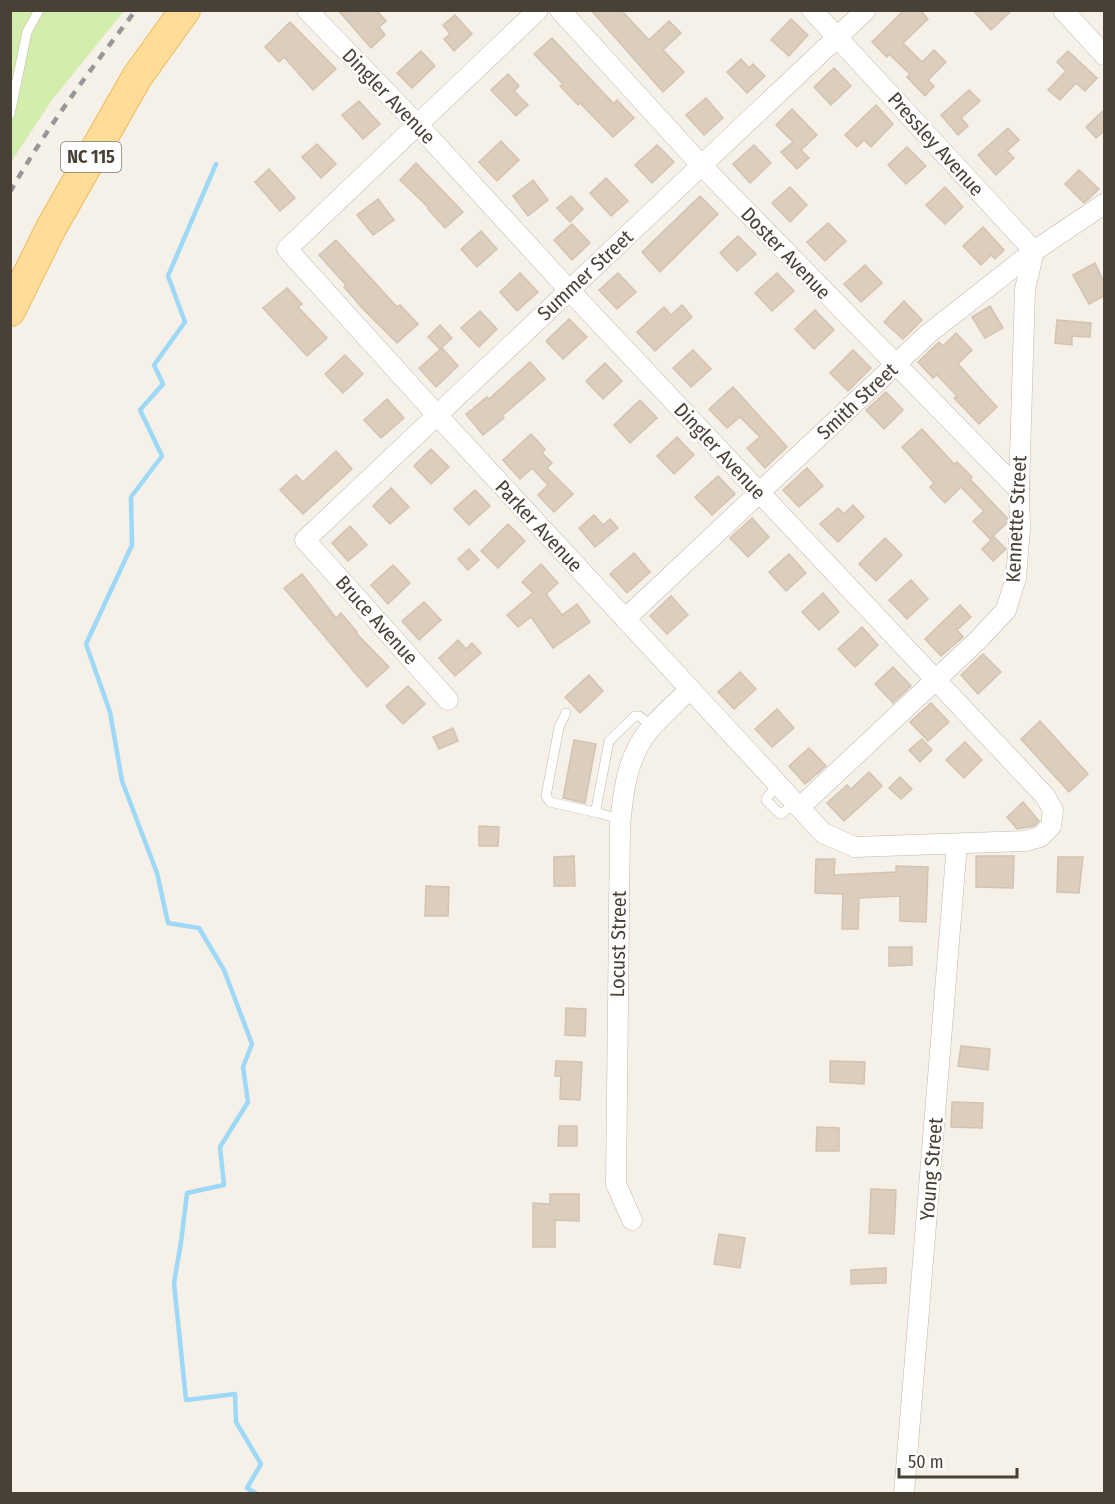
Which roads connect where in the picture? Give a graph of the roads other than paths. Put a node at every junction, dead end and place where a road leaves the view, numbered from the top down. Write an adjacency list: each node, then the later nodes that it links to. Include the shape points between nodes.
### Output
1 (39, 10): 11 (lane, via 27,32)
2 (185, 10): 17 (main road, NC 115, via 136,77 51,228)
3 (307, 10): 12 (street, Dingler Avenue)
4 (538, 10): 12 (street)
5 (560, 10): 13 (street, Doster Avenue)
6 (812, 10): 9 (street, Pressley Avenue)
7 (866, 10): 9 (street, Summer Street)
8 (1063, 10): 10 (street)
9 (838, 37): 13 (street, Summer Street); 15 (street, Pressley Avenue)
10 (1104, 55)
11 (10, 114)
12 (417, 124): 16 (street, Dingler Avenue); 19 (street, Parker Avenue, via 287,249)
13 (701, 165): 16 (street, Summer Street); 18 (street, Doster Avenue)
14 (1104, 204): 15 (street, Smith Street)
15 (1034, 251): 18 (street, Smith Street, via 928,334); 20 (street, Kennette Street, via 1026,289)
16 (569, 290): 19 (street, Summer Street); 21 (street, Dingler Avenue)
17 (10, 311)
18 (895, 365): 20 (street, Doster Avenue); 21 (street, Smith Street)
19 (437, 415): 22 (street, Summer Street); 23 (street, Parker Avenue)
20 (1019, 490): 24 (street, Kennette Street, via 1016,578 1006,610)
21 (759, 493): 23 (street, Smith Street); 24 (street, Dingler Avenue)
22 (305, 540): 26 (street, Bruce Avenue)
23 (625, 619): 25 (street, Parker Avenue)
24 (936, 680): 29 (street, Kennette Street); 32 (street, Dingler Avenue, via 1045,796 1053,810 1051,826 1040,837)
25 (690, 689): 28 (street, Locust Street); 29 (street, Parker Avenue)
26 (448, 700)
27 (566, 713): 30 (lane, via 559,727 546,796 550,802)
28 (652, 726): 30 (lane, via 635,716 609,741); 31 (street, Locust Street, via 634,754 624,788)
29 (797, 804): 32 (street, Parker Avenue, via 823,833 855,848)
30 (598, 813): 31 (lane)
31 (621, 819): 33 (street, Locust Street, via 616,1184)
32 (957, 844): 34 (street, Young Street)
33 (632, 1220)
34 (904, 1494)

